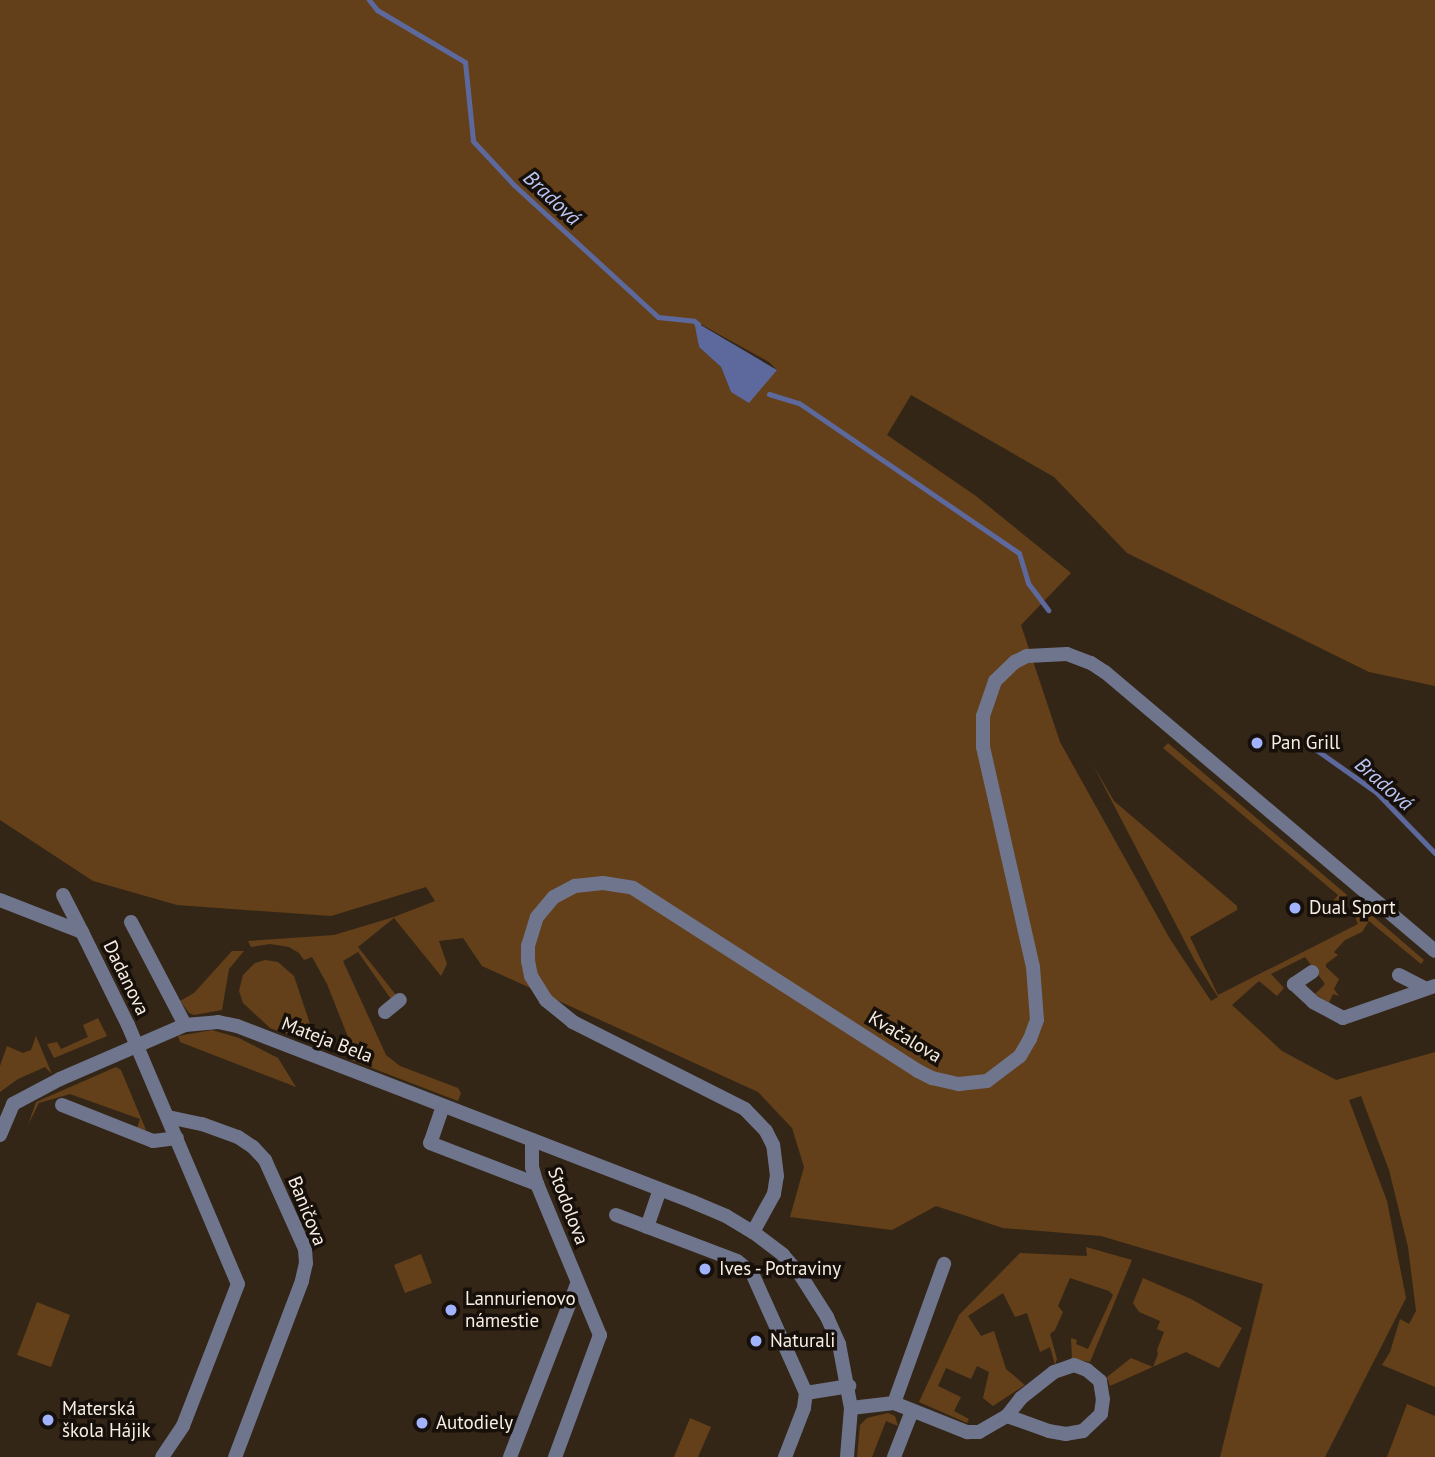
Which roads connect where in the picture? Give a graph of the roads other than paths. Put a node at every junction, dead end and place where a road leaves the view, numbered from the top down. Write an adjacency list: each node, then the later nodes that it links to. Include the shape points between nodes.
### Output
1 (63, 895): 4 (street)
2 (0, 900): 4 (street, Dadanova)
3 (131, 922): 11 (street)
4 (82, 932): 12 (street, Dadanova)
5 (1435, 951): 23 (street, Kvačalova, via 1105,672 1066,654 1027,656 995,681 983,716 982,747 1033,967 1037,1020 1020,1056 987,1081 959,1084 932,1078 633,888 603,883 575,886 554,897 537,917 528,961 537,989 546,1000 573,1022 745,1109 766,1131 773,1144 777,1176 774,1194)
6 (1312, 972): 8 (street, via 1294,984 1313,1002 1343,1018)
7 (1398, 975): 8 (street)
8 (1431, 988)
9 (400, 1000): 10 (street)
10 (385, 1012)
11 (184, 1025): 12 (street, Mateja Bela); 14 (street, Mateja Bela, via 218,1022 237,1026)
12 (136, 1045): 15 (street); 16 (street, Mateja Bela, via 22,1098 13,1104)
13 (62, 1105): 17 (street, via 153,1141)
14 (443, 1106): 18 (street, Mateja Bela); 19 (street, via 430,1143)
15 (168, 1117): 17 (street); 33 (street, Baničova, via 202,1124 253,1147 265,1160 305,1249 302,1281)
16 (0, 1135)
17 (177, 1138): 32 (street, via 238,1284 183,1426)
18 (532, 1140): 19 (street, Stodolova); 20 (street, Mateja Bela)
19 (537, 1184): 25 (street, Stodolova)
20 (660, 1189): 22 (street); 23 (street, Mateja Bela)
21 (616, 1215): 22 (street)
22 (647, 1227): 27 (street, via 737,1261 752,1273)
23 (753, 1232): 26 (street, Mateja Bela, via 783,1255 815,1296 839,1343)
24 (944, 1264): 28 (street)
25 (577, 1284): 34 (street); 35 (street, Stodolova, via 600,1335)
26 (849, 1386): 27 (street); 29 (street, Mateja Bela)
27 (806, 1393): 36 (street)
28 (894, 1403): 29 (street); 30 (street)
29 (851, 1408): 37 (street, Mateja Bela)
30 (912, 1411): 31 (street, via 967,1432 979,1432); 38 (street)
31 (1007, 1416): 31 (street, via 1021,1398 1054,1372 1074,1365 1100,1381 1101,1414 1083,1431 1049,1431)
32 (162, 1457)
33 (236, 1457)
34 (510, 1457)
35 (555, 1457)
36 (785, 1457)
37 (847, 1457)
38 (894, 1457)

